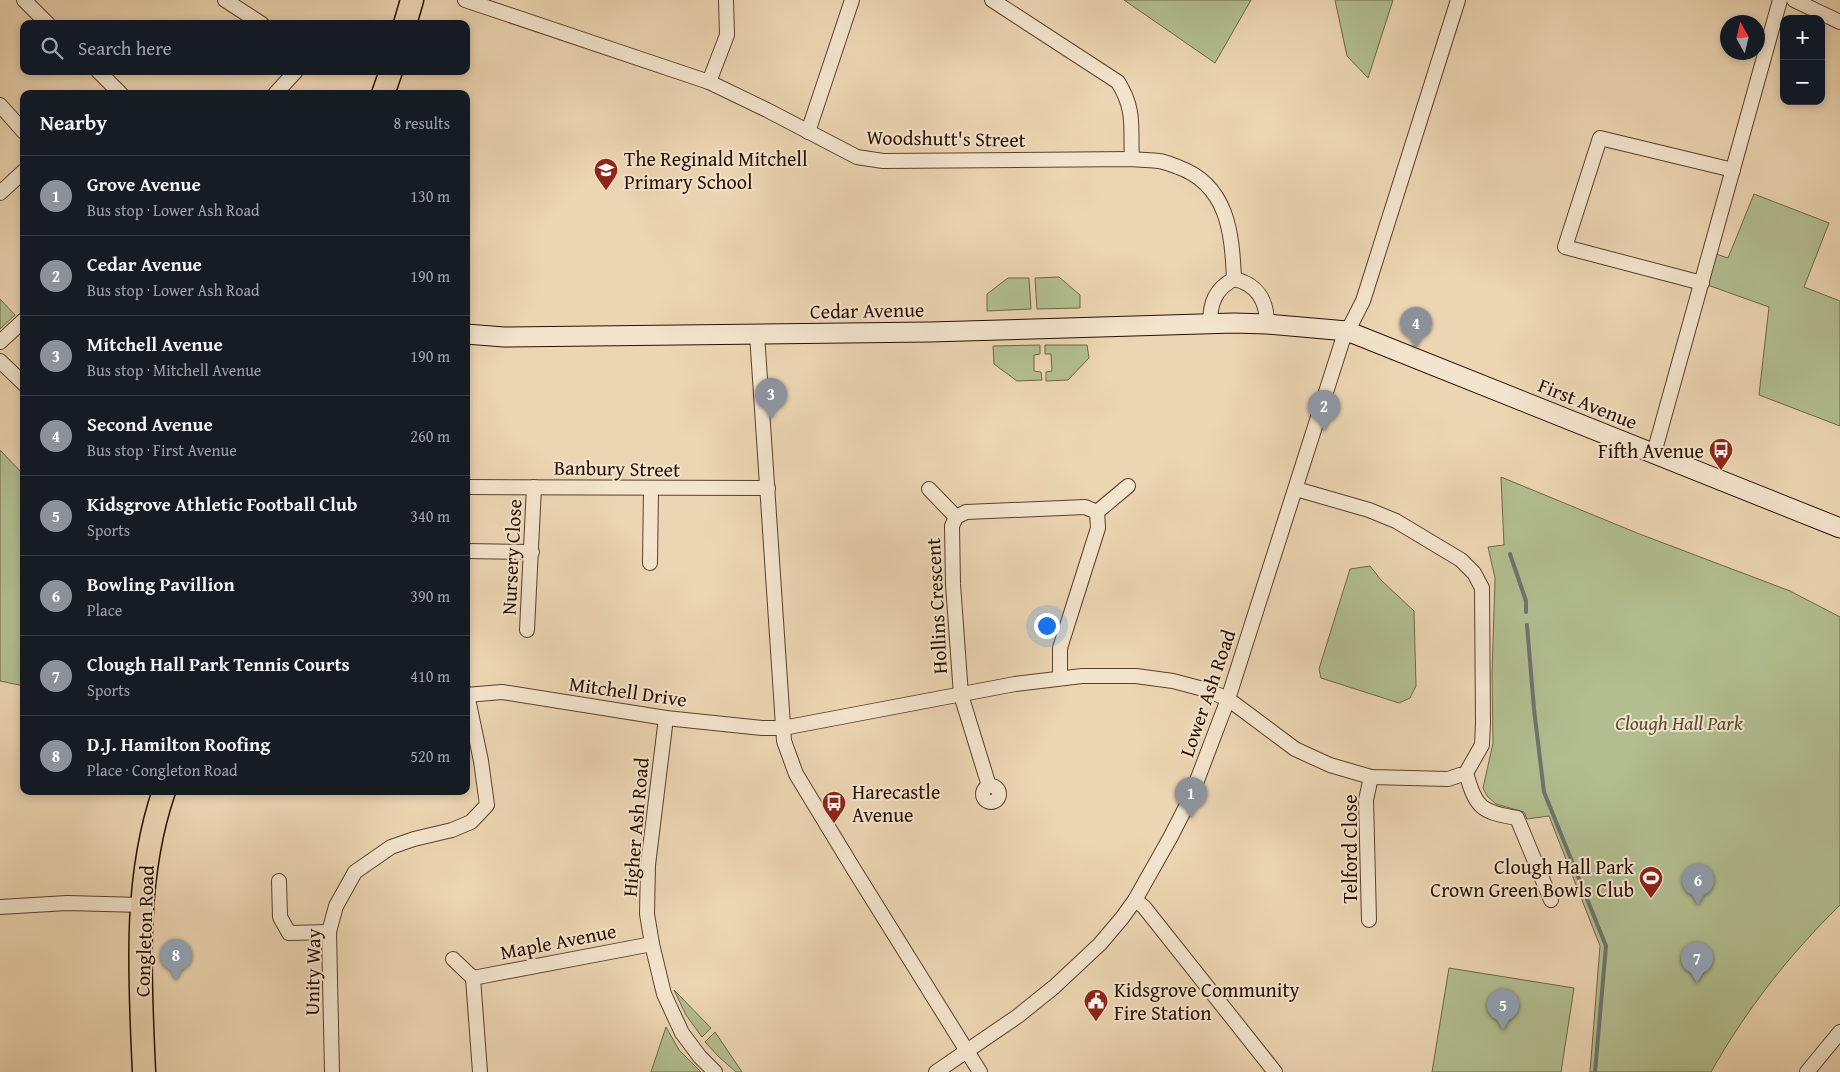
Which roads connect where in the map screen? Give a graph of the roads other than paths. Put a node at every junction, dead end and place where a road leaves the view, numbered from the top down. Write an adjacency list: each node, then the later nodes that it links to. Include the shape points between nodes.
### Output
1 (24, 0): 11 (street)
2 (225, 0): 12 (street)
3 (412, 0): 13 (highway)
4 (465, 0): 18 (street, Woodshutt's Street)
5 (726, 0): 18 (street, via 727,35)
6 (852, 0): 24 (street)
7 (992, 0): 25 (street, via 1118,82 1127,97 1132,117)
8 (1458, 0): 34 (street, Lower Ash Road, via 1363,301)
9 (1780, 0): 26 (street)
10 (1794, 0): 14 (street)
11 (44, 20)
12 (256, 20)
13 (406, 20)
14 (1840, 22)
15 (102, 75): 19 (street)
16 (292, 75): 20 (street)
17 (390, 75): 21 (highway)
18 (709, 82): 24 (street, Woodshutt's Street)
19 (117, 90)
20 (279, 90)
21 (384, 90)
22 (0, 105): 23 (street)
23 (20, 128)
24 (808, 132): 25 (street, Woodshutt's Street, via 857,157 882,161)
25 (1132, 159): 29 (street, Woodshutt's Street, via 1161,161 1188,171 1206,184 1217,197 1226,217 1232,241)
26 (1733, 170): 30 (street); 30 (street, via 1600,138 1565,247)
27 (20, 174): 28 (street)
28 (0, 193)
29 (1234, 279): 32 (street, via 1216,293); 33 (street, via 1246,281 1254,288 1265,303)
30 (1702, 283): 40 (street)
31 (20, 324): 37 (street)
32 (1210, 324): 33 (main road, Cedar Avenue); 36 (main road, Cedar Avenue)
33 (1267, 324): 34 (main road, Cedar Avenue)
34 (1347, 331): 40 (main road, First Avenue); 47 (street, Lower Ash Road)
35 (470, 334): 36 (main road, Cedar Avenue, via 504,337)
36 (757, 334): 44 (street)
37 (0, 342)
38 (0, 361): 39 (street)
39 (20, 380)
40 (1654, 453): 50 (main road, First Avenue)
41 (1128, 486): 48 (street)
42 (534, 487): 43 (street, Banbury Street); 45 (street, Banbury Street); 52 (street, Nursery Close)
43 (470, 488)
44 (768, 488): 45 (street, Banbury Street); 61 (street)
45 (652, 489): 53 (street)
46 (929, 489): 49 (street, Hollins Crescent)
47 (1296, 489): 58 (street, Lower Ash Road); 62 (street, via 1370,510 1396,521 1461,560 1474,573 1482,588 1483,723 1482,745)
48 (1097, 512): 49 (street, Hollins Crescent, via 1084,507 966,512); 55 (street, via 1098,528 1060,648)
49 (956, 517): 57 (street, Hollins Crescent, via 952,526 953,584)
50 (1840, 528)
51 (470, 551): 52 (street)
52 (532, 552): 54 (street, Nursery Close)
53 (650, 563)
54 (527, 630)
55 (1060, 678): 57 (street); 58 (street, via 1145,677 1207,690)
56 (470, 694): 60 (street, Mitchell Drive, via 502,692)
57 (961, 695): 61 (street); 64 (street, Hollins Crescent)
58 (1228, 699): 63 (street, via 1295,749 1330,765); 67 (street, Lower Ash Road, via 1190,799)
59 (470, 708): 72 (street, Unity Way, via 487,805 471,822 391,847 355,872 336,906)
60 (666, 718): 61 (street, Mitchell Drive); 73 (street, Higher Ash Road, via 648,865 647,914)
61 (783, 728): 77 (street, via 784,741 796,774)
62 (1466, 772): 63 (street, via 1448,779); 68 (street, via 1474,798 1483,808 1517,818)
63 (1371, 777): 71 (street, Telford Close, via 1366,800)
64 (989, 786)
65 (163, 795): 69 (highway, Congleton Road, via 154,821)
66 (279, 880): 72 (street, via 280,917 289,933)
67 (1135, 900): 77 (street, Lower Ash Road, via 1100,944 1054,987); 84 (street, via 1144,907)
68 (1551, 900)
69 (142, 905): 70 (street, via 67,903); 78 (highway, Congleton Road)
70 (0, 907)
71 (1369, 920)
72 (330, 932): 79 (street, Unity Way)
73 (652, 944): 75 (street, Maple Avenue); 81 (street, Higher Ash Road, via 664,994 682,1033)
74 (453, 959): 75 (street)
75 (472, 978): 80 (street)
76 (1840, 1032): 85 (street)
77 (968, 1051): 82 (street); 83 (street)
78 (144, 1072)
79 (332, 1072)
80 (480, 1072)
81 (715, 1072)
82 (936, 1072)
83 (980, 1072)
84 (1275, 1072)
85 (1807, 1072)

